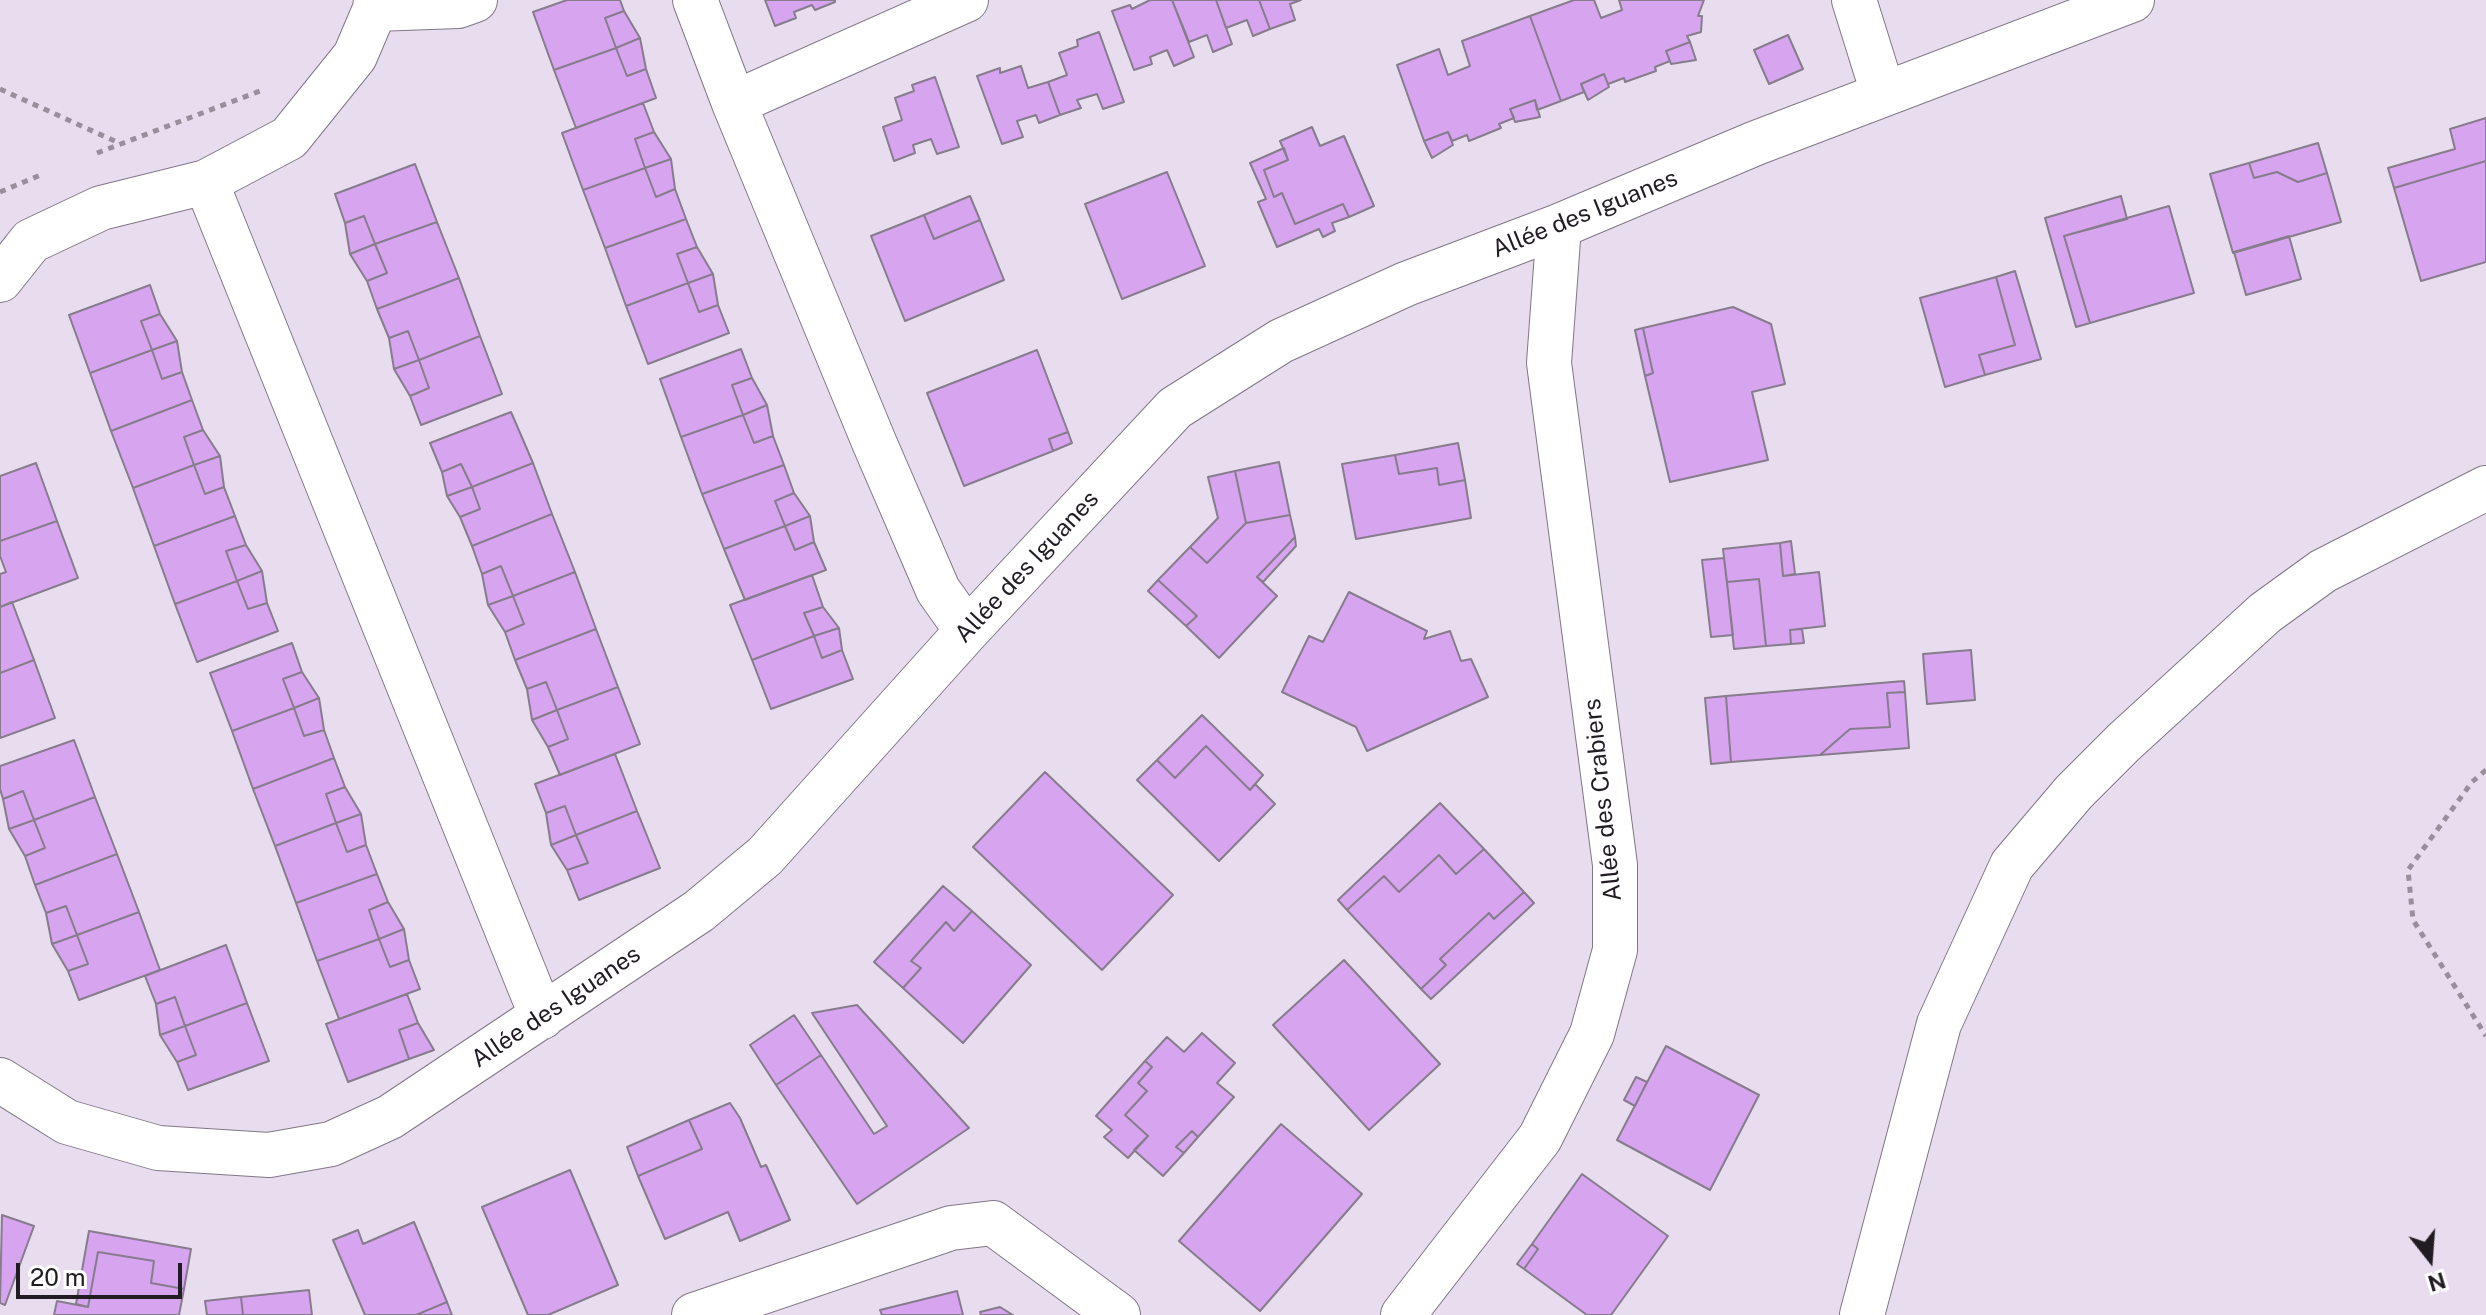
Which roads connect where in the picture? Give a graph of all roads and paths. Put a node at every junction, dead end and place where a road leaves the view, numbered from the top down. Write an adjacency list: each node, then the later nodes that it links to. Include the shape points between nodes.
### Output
1 (475, 0): 6 (street, via 458,6)
2 (695, 0): 10 (street)
3 (966, 0): 10 (street)
4 (1854, 0): 9 (street)
5 (2132, 0): 9 (street, Allée des Iguanes)
6 (375, 4): 14 (street, via 355,56 289,138)
7 (0, 89): 11 (path)
8 (267, 89): 11 (path)
9 (1883, 93): 16 (street, Allée des Iguanes)
10 (734, 103): 19 (street, via 938,590)
11 (120, 143): 12 (path)
12 (93, 154)
13 (53, 170): 15 (path)
14 (206, 182): 17 (street, via 101,208 31,241); 21 (street)
15 (0, 192)
16 (1559, 226): 19 (street, Allée des Iguanes, via 1406,284 1281,341 1175,408); 26 (street, Allée des Crabiers, via 1549,363 1615,865 1615,950 1592,1034 1540,1138)
17 (0, 280)
18 (2486, 488): 27 (street, via 2323,571 2265,613 2123,743 2012,865 1939,1024)
19 (967, 631): 21 (street, Allée des Iguanes, via 765,856 699,911)
20 (2486, 770): 22 (path, via 2408,870 2413,920)
21 (542, 1017): 23 (street, Allée des Iguanes, via 390,1117 331,1144 269,1155 158,1148 67,1122)
22 (2486, 1036)
23 (0, 1080)
24 (694, 1315): 25 (street, via 951,1228 993,1223)
25 (1118, 1315)
26 (1403, 1315)
27 (1862, 1315)

